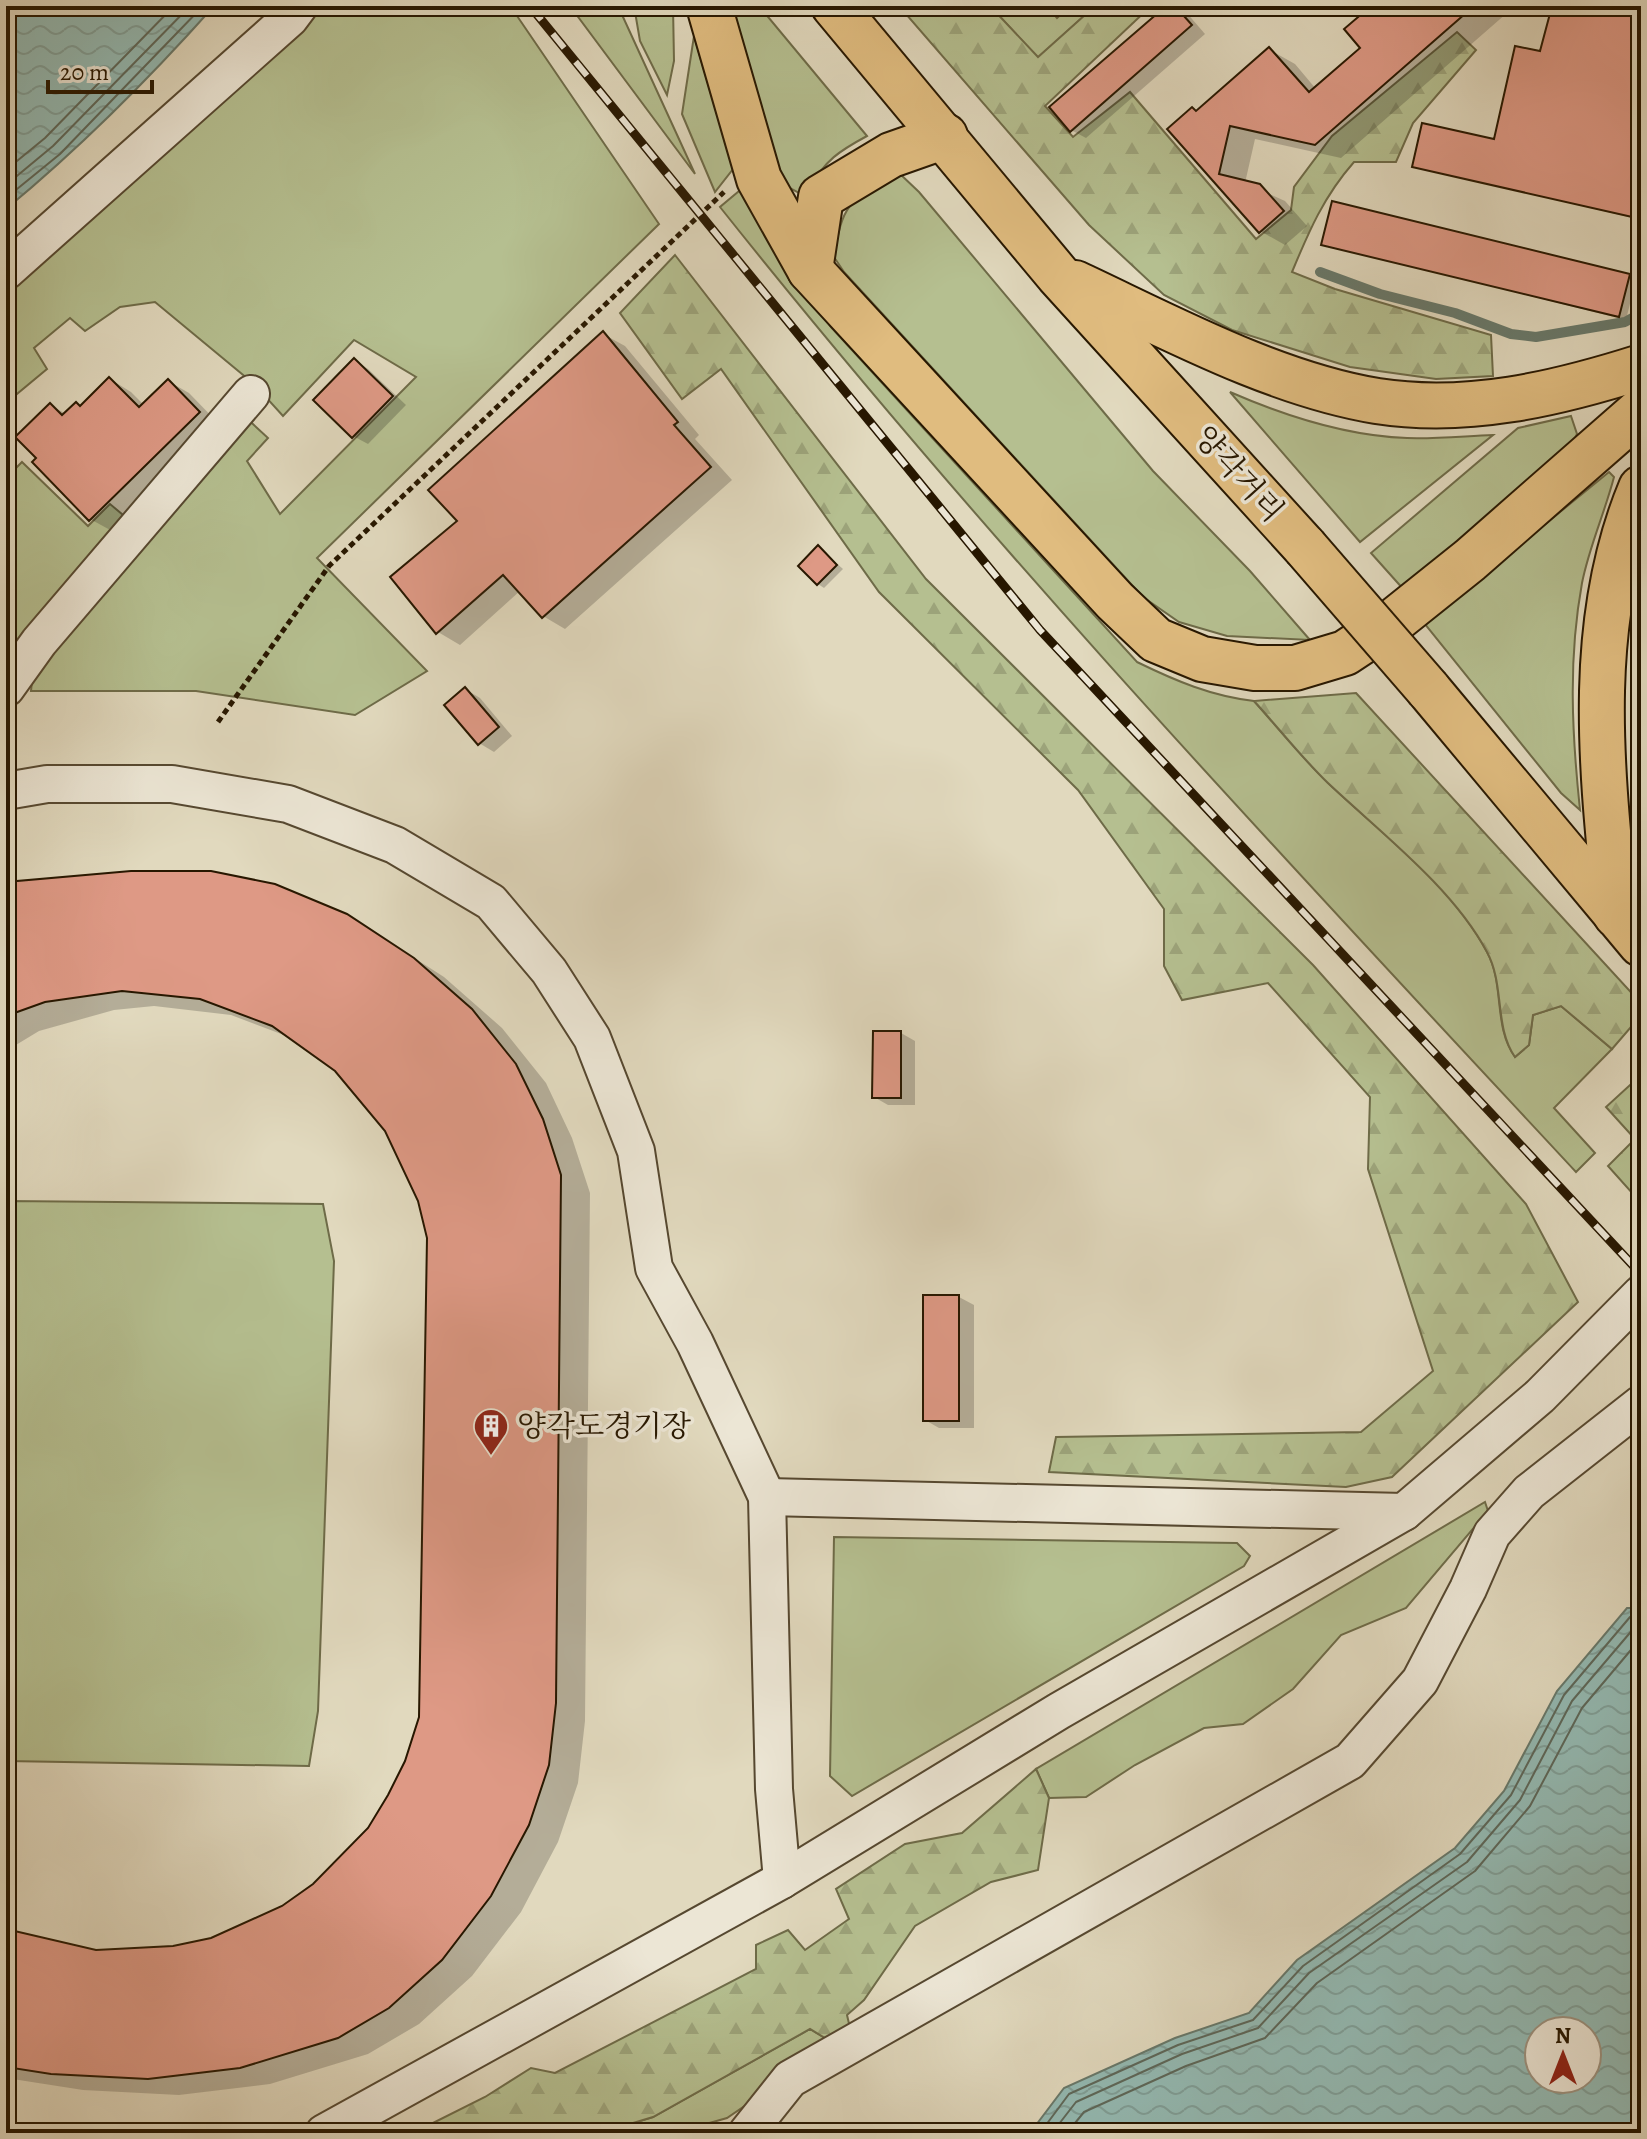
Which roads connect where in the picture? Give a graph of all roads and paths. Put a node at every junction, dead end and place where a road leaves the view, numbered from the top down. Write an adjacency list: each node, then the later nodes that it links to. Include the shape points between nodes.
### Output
1 (299, 6): 7 (street)
2 (709, 6): 5 (main road)
3 (834, 6): 4 (main road, 양각거리)
4 (945, 136): 6 (main road, via 891,155 821,197); 8 (main road, 양각거리)
5 (754, 163): 6 (main road); 14 (path, via 329,566)
6 (810, 270): 11 (main road, via 1156,640 1202,659 1242,666 1295,668 1345,653 1470,560)
7 (6, 271)
8 (1058, 275): 9 (main road, via 1203,343 1297,379 1377,401 1465,405 1567,391); 16 (main road, 양각거리, bridge, via 1305,547)
9 (1641, 367)
10 (251, 394): 13 (street, via 39,642)
11 (1641, 410)
12 (1641, 488): 16 (main road, via 1612,578 1601,662 1605,805)
13 (6, 688)
14 (218, 722)
15 (6, 791): 19 (street, via 47,784 172,784 288,804 395,845 491,902 549,971 592,1038 636,1151 654,1268)
16 (1629, 930)
17 (1641, 1294): 20 (street, via 1540,1396)
18 (1641, 1404): 23 (street, via 1529,1492 1492,1534 1420,1681 1350,1761 790,2079)
19 (767, 1497): 20 (street); 21 (street, via 774,1789)
20 (1404, 1512): 21 (street, via 1059,1711)
21 (782, 1880): 22 (street)
22 (324, 2133)
23 (747, 2133)

